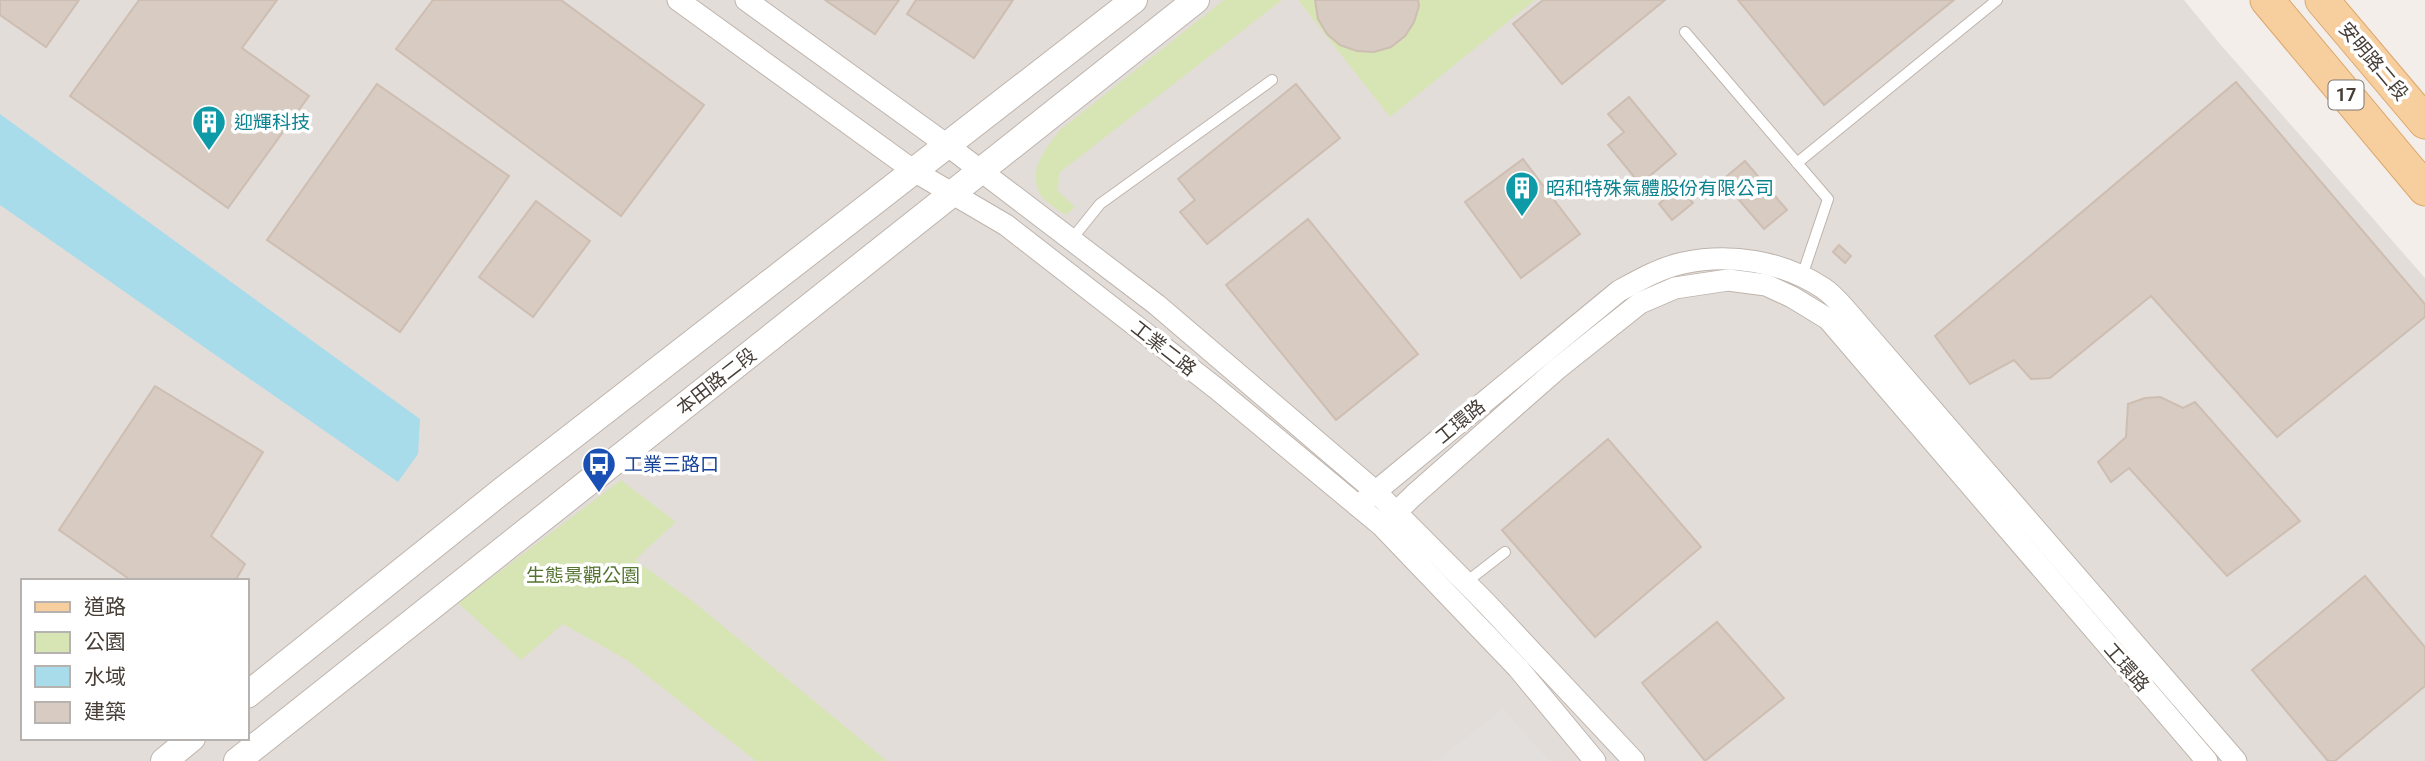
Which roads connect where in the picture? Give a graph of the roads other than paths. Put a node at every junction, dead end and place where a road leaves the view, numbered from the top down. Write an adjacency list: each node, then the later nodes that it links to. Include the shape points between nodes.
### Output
1 (678, 0): 13 (street, 工業二路)
2 (746, 0): 11 (street, 工業二路)
3 (1134, 0): 11 (street)
4 (1196, 0): 14 (street, 本田路二段)
5 (1997, 0): 12 (lane)
6 (2267, 0): 15 (main road, 17)
7 (2322, 0): 10 (main road, 安明路二段 / 17)
8 (1685, 32): 12 (lane)
9 (1272, 80): 17 (lane, via 1100,204)
10 (2425, 122)
11 (947, 145): 13 (street); 14 (street, 工業二路)
12 (1797, 163): 18 (lane, via 1828,199)
13 (914, 171): 16 (street, 工業二路); 31 (street)
14 (981, 171): 16 (street, 本田路二段); 17 (street, 工業二路)
15 (2425, 190)
16 (952, 194): 23 (street, 工業二路, via 1006,225); 36 (street, 本田路二段)
17 (1071, 240): 22 (street, 工業二路)
18 (1802, 276): 19 (street); 20 (street, 工環路, via 1775,265 1746,261 1713,259 1681,264 1619,291); 24 (street, 工環路, via 1825,289 1846,310)
19 (1792, 297): 21 (street, 工環路, via 1766,285 1728,280 1675,288 1640,303); 24 (street, 工環路, via 1828,319)
20 (1563, 336): 21 (street); 25 (street, 工環路)
21 (1577, 353): 27 (street, 工環路)
22 (1229, 367): 23 (street); 25 (street, 工業二路)
23 (1212, 385): 26 (street, 工業二路)
24 (1969, 467): 30 (street, 工環路)
25 (1375, 491): 26 (street, 工環路); 27 (street, 工業二路)
26 (1358, 506): 27 (street, 工業二路)
27 (1389, 519): 29 (street, 工業二路)
28 (1505, 552): 29 (lane)
29 (1457, 590): 37 (street, 工業二路); 38 (street, 工業二路)
30 (2085, 602): 32 (street, 工環路); 33 (street, 工環路)
31 (248, 694)
32 (2193, 710): 33 (street); 40 (street, 工環路)
33 (2176, 726): 39 (street, 工環路)
34 (190, 740): 35 (street)
35 (164, 761)
36 (237, 761)
37 (1595, 761)
38 (1634, 761)
39 (2207, 761)
40 (2236, 761)

